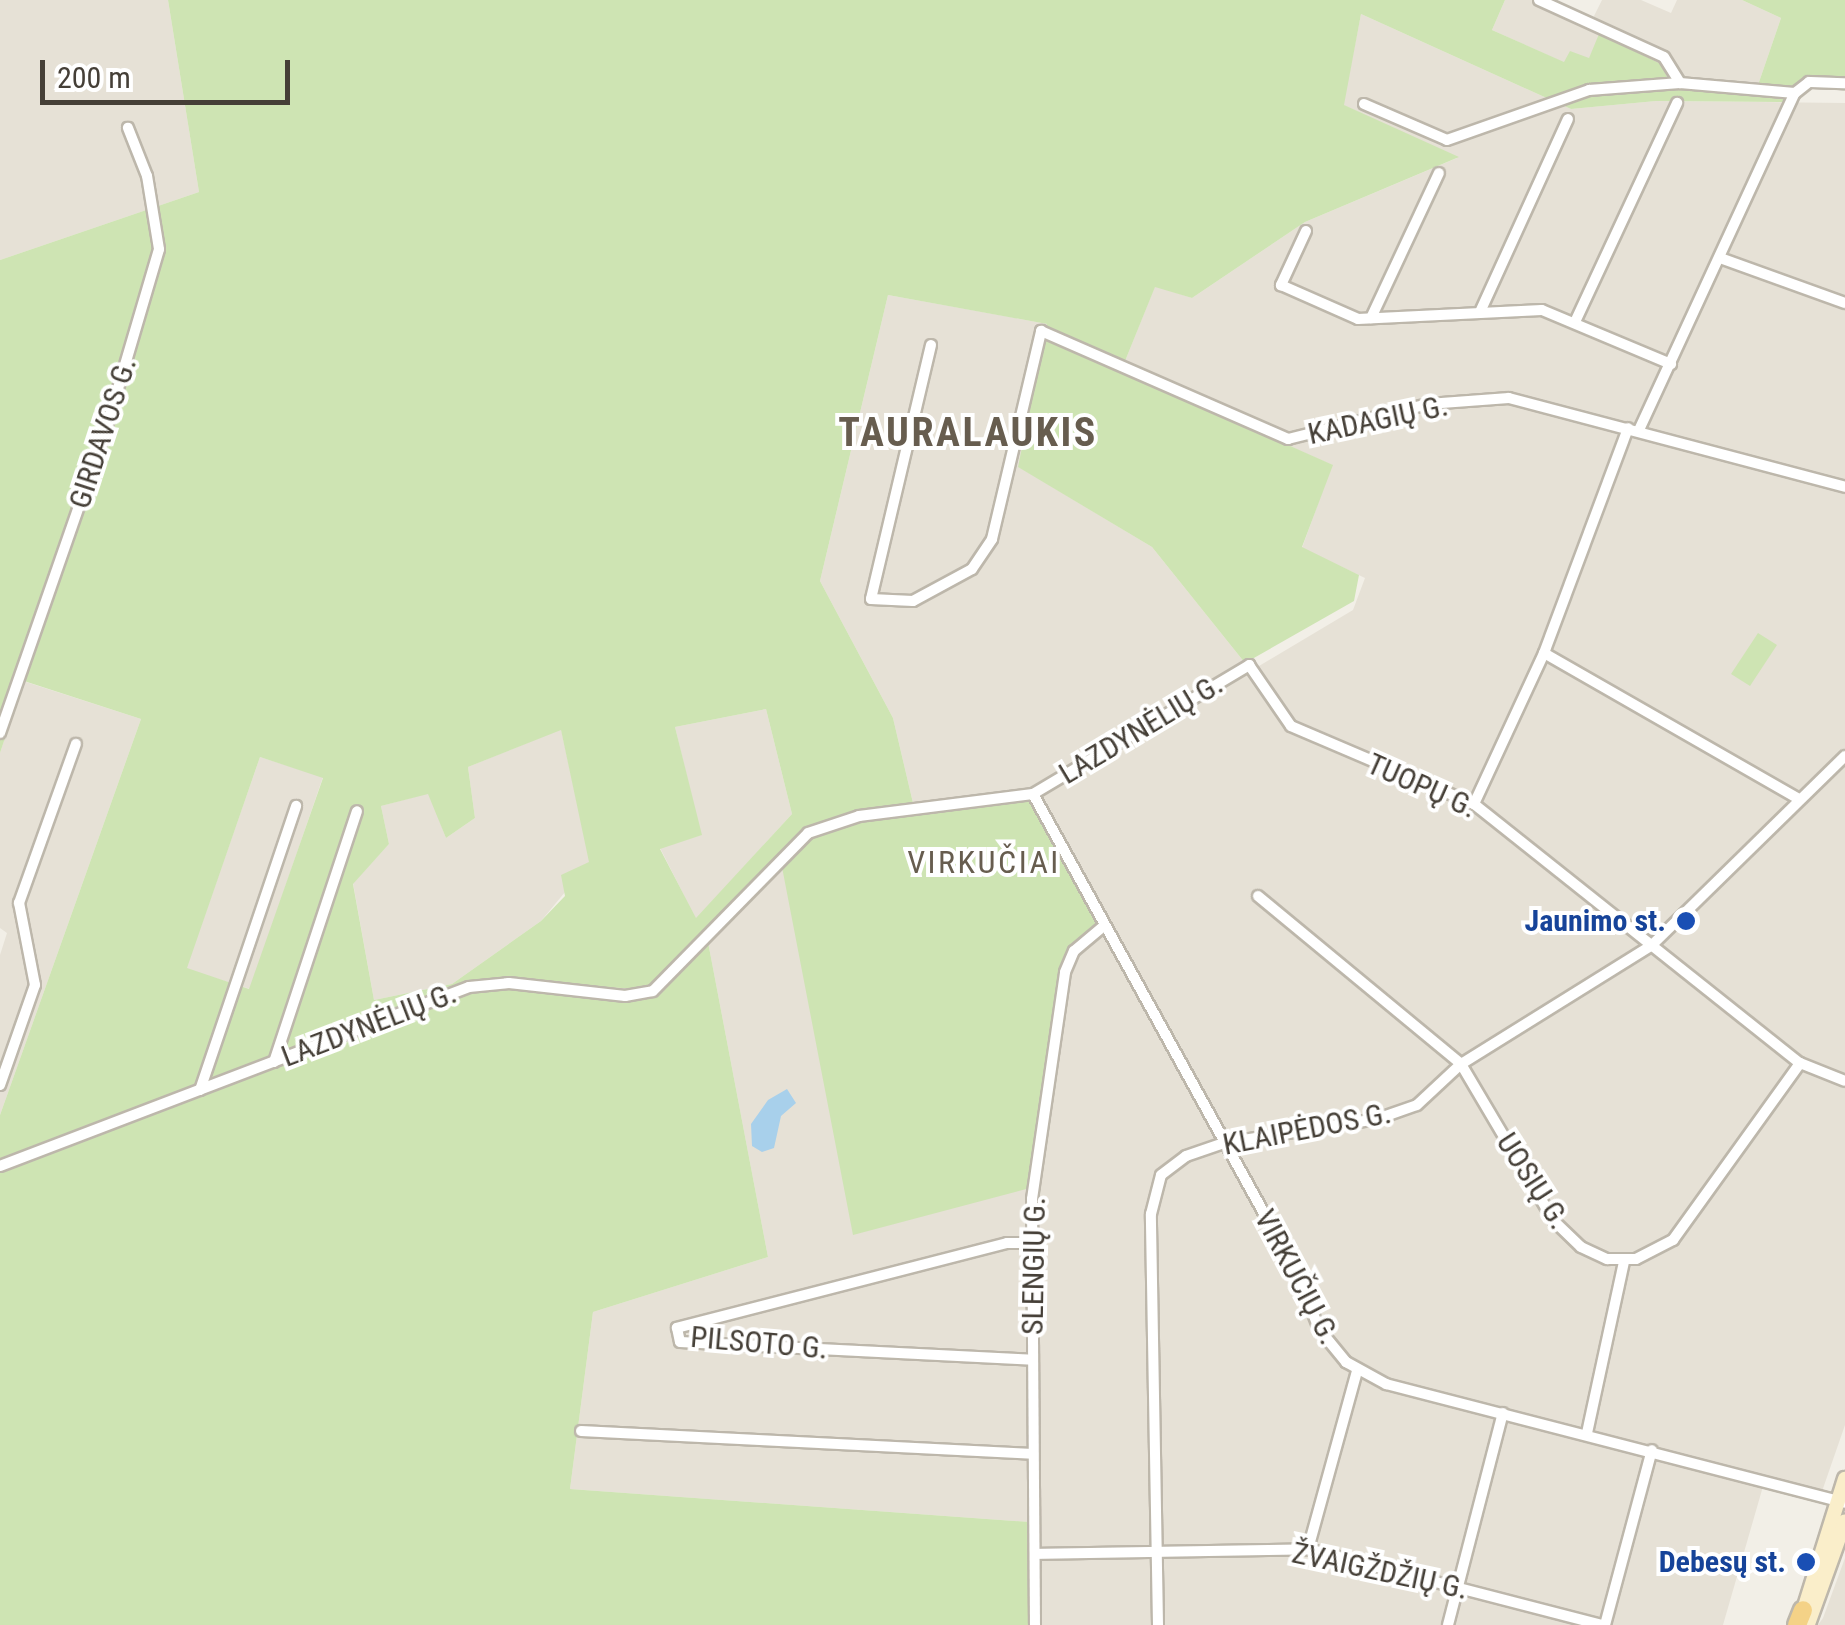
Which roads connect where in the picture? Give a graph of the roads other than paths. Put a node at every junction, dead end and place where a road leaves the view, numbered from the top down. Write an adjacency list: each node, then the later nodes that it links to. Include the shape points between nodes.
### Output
1 (1539, 0): 3 (street, via 1664,56)
2 (1845, 83): 4 (street, via 1809,82)
3 (1680, 84): 4 (street); 6 (street, via 1589,90 1446,140)
4 (1795, 93): 11 (street)
5 (1678, 103): 15 (street)
6 (1364, 104)
7 (1568, 118): 13 (street)
8 (128, 128): 22 (street, GIRDAVOS G., via 147,176 159,249 107,426)
9 (1438, 173): 14 (street)
10 (1306, 231): 14 (street, via 1281,285 1358,319)
11 (1720, 258): 12 (street); 17 (street)
12 (1845, 303)
13 (1480, 312): 14 (street); 15 (street, via 1542,310)
14 (1372, 318)
15 (1575, 322): 17 (street)
16 (931, 345): 18 (street, KADAGIŲ G., via 871,599 913,601 972,569 992,539 1041,331 1288,439 1428,404 1508,398)
17 (1671, 364): 18 (street)
18 (1634, 429): 19 (street, KADAGIŲ G.); 20 (street)
19 (1845, 488)
20 (1544, 653): 26 (street); 27 (street)
21 (1249, 664): 25 (street, LAZDYNĖLIŲ G.); 27 (street, TUOPŲ G., via 1291,726)
22 (0, 734)
23 (76, 744): 37 (street, via 19,904 35,985)
24 (1845, 756): 26 (street, KLAIPĖDOS G.)
25 (1033, 794): 31 (street, VIRKUČIŲ G.); 33 (street, LAZDYNĖLIŲ G., via 860,816 808,833 653,990 625,996 509,983 468,987)
26 (1798, 799): 32 (street, KLAIPĖDOS G.)
27 (1474, 804): 32 (street, TUOPŲ G.)
28 (296, 806): 38 (street)
29 (357, 810): 33 (street)
30 (1258, 896): 35 (street, UOSIŲ G.)
31 (1105, 925): 39 (street, VIRKUČIŲ G.); 41 (street, SLENGIŲ G., via 1074,951 1065,972)
32 (1652, 945): 34 (street, TUOPŲ G.); 35 (street, KLAIPĖDOS G.)
33 (274, 1062): 38 (street, LAZDYNĖLIŲ G.)
34 (1800, 1063): 36 (street, TUOPŲ G.); 42 (street, via 1686,1226 1666,1245)
35 (1461, 1064): 39 (street, KLAIPĖDOS G., via 1404,1111); 42 (street, UOSIŲ G., via 1562,1231 1589,1252)
36 (1845, 1080)
37 (0, 1084)
38 (200, 1090): 40 (street, LAZDYNĖLIŲ G.)
39 (1224, 1143): 44 (street, VIRKUČIŲ G., via 1298,1275 1319,1329); 54 (street, KLAIPĖDOS G., via 1170,1165 1154,1190)
40 (0, 1166)
41 (1031, 1244): 43 (street, SLENGIŲ G.); 43 (street, PILSOTO G., via 1007,1243 677,1328 680,1342)
42 (1624, 1262): 47 (street)
43 (1033, 1360): 49 (street, SLENGIŲ G.)
44 (1357, 1370): 45 (street, VIRKUČIŲ G.); 53 (street)
45 (1503, 1413): 47 (street, VIRKUČIŲ G.); 56 (street)
46 (581, 1431): 49 (street)
47 (1587, 1433): 48 (street, VIRKUČIŲ G.)
48 (1652, 1450): 51 (street, VIRKUČIŲ G.); 61 (street)
49 (1032, 1454): 55 (street, SLENGIŲ G.)
50 (1845, 1479): 51 (main road)
51 (1841, 1502): 57 (main road)
52 (1845, 1521): 57 (main road)
53 (1308, 1549): 54 (street, ŽVAIGŽDŽIŲ G.); 56 (street, ŽVAIGŽDŽIŲ G.)
54 (1156, 1550): 55 (street, ŽVAIGŽDŽIŲ G.); 59 (street, KLAIPĖDOS G.)
55 (1034, 1554): 58 (street, SLENGIŲ G.)
56 (1458, 1587): 60 (street); 61 (street, ŽVAIGŽDŽIŲ G.)
57 (1802, 1621)
58 (1035, 1625)
59 (1158, 1625)
60 (1448, 1625)
61 (1603, 1625)

